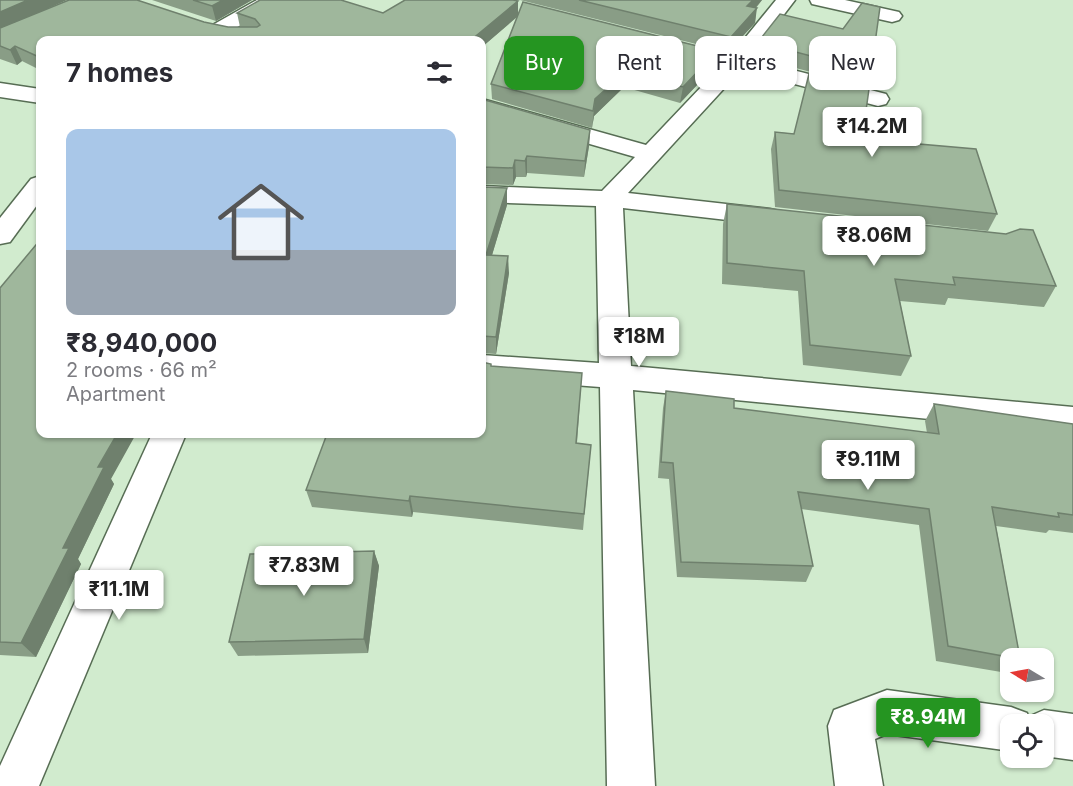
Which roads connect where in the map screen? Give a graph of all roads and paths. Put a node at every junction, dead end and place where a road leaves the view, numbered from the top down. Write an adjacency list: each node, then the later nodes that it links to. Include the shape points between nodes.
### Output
1 (271, 0): 6 (street)
2 (786, 0): 8 (street)
3 (819, 0): 4 (street)
4 (892, 16)
5 (196, 24): 6 (street)
6 (216, 30): 7 (street)
7 (236, 36)
8 (758, 36)
9 (797, 78): 13 (street)
10 (0, 90): 12 (street)
11 (711, 90): 15 (street)
12 (36, 95)
13 (878, 99)
14 (486, 107): 15 (street)
15 (651, 154): 18 (street)
16 (36, 189): 21 (street)
17 (486, 194): 18 (street)
18 (609, 199): 19 (street); 23 (street)
19 (797, 220)
20 (36, 222): 21 (street)
21 (4, 226)
22 (486, 367): 23 (street)
23 (614, 376): 24 (street); 30 (street)
24 (1073, 420)
25 (167, 438): 29 (street)
26 (1000, 727): 31 (street, via 887,712 850,726)
27 (1054, 734): 28 (street)
28 (1073, 737)
29 (15, 786)
30 (631, 786)
31 (859, 786)

